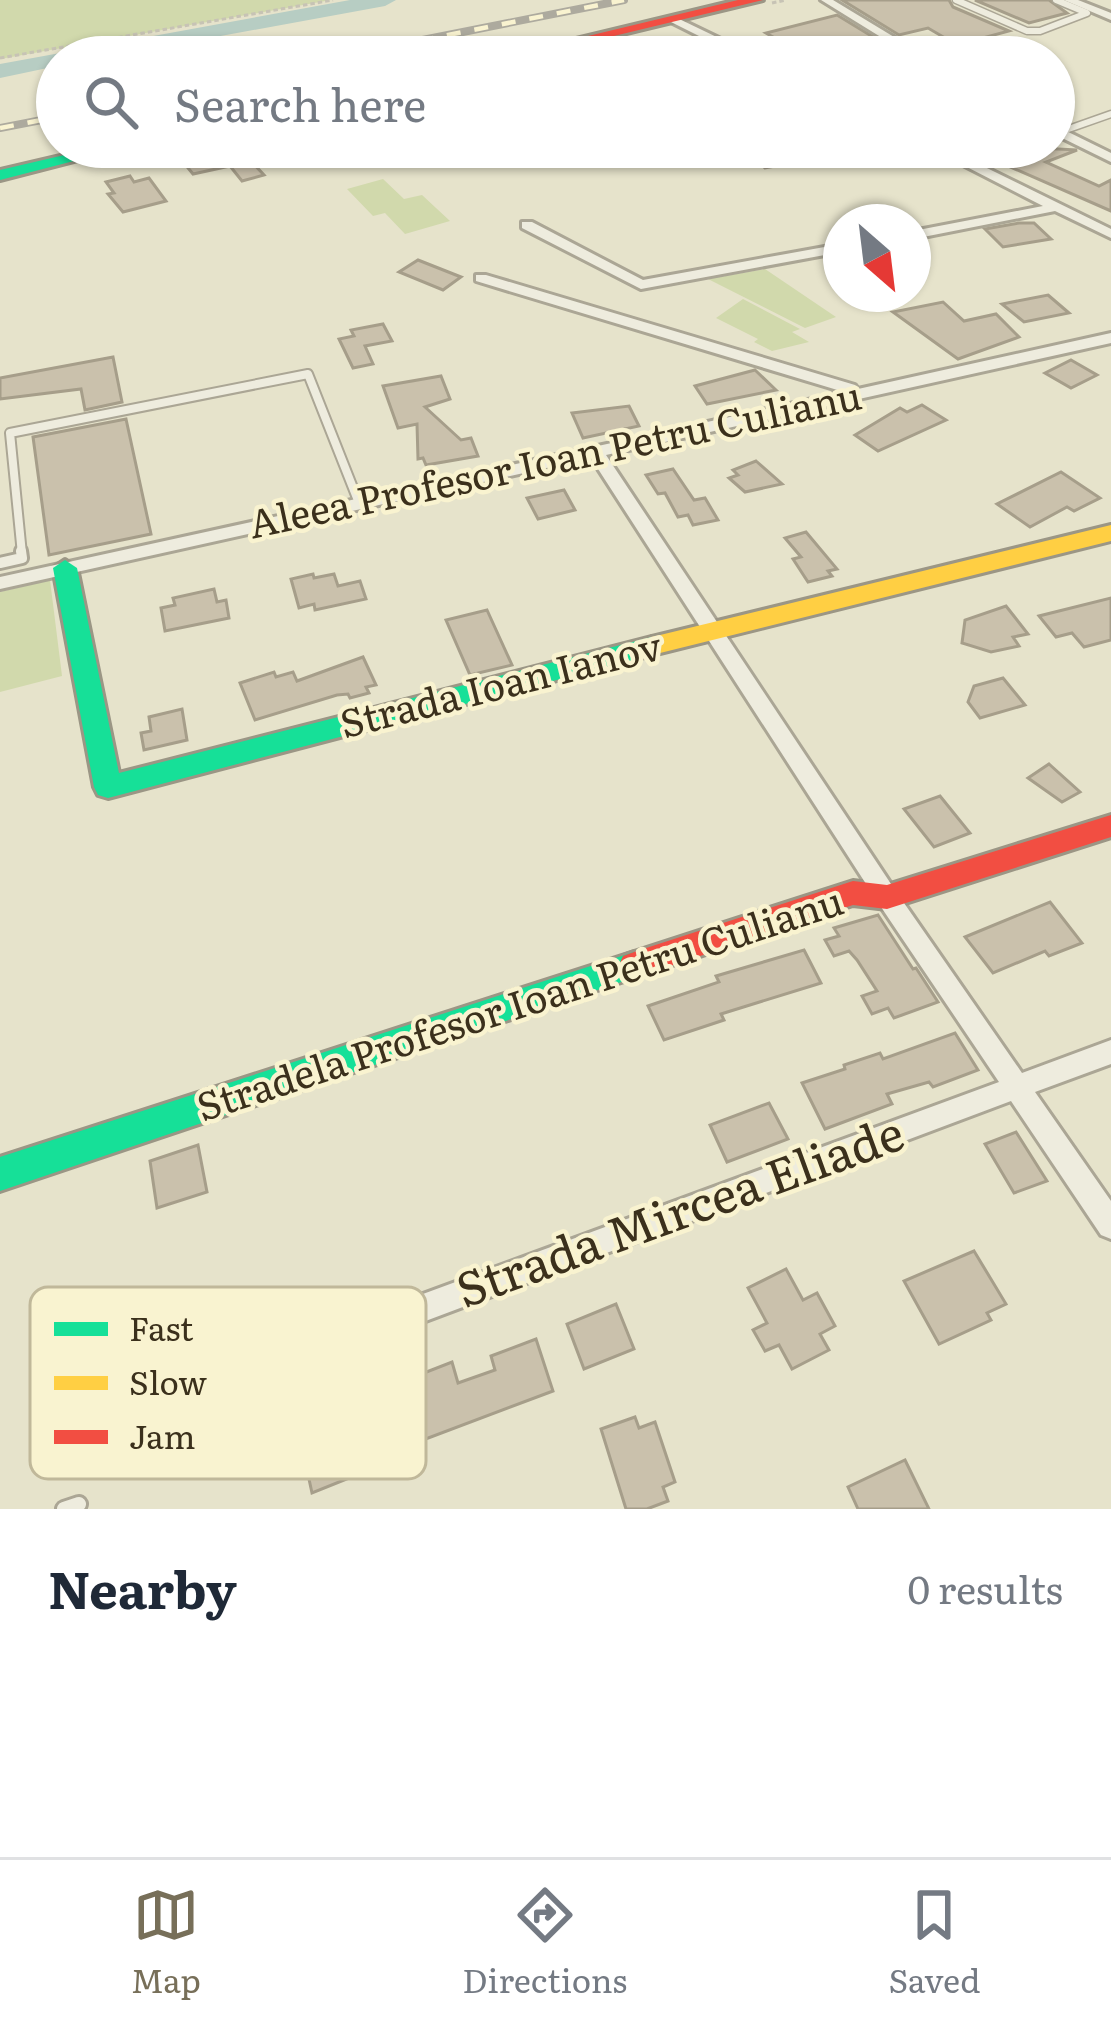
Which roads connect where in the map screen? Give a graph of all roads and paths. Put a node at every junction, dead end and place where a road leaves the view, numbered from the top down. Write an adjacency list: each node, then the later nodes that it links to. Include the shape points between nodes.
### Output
1 (333, 0): 10 (path)
2 (725, 0): 11 (main road)
3 (756, 0): 9 (main road)
4 (826, 0): 14 (street)
5 (956, 0): 6 (lane, via 1027,31 1087,13)
6 (1056, 0)
7 (1069, 0): 8 (street)
8 (1111, 17)
9 (674, 19): 12 (main road); 13 (street)
10 (126, 36)
11 (570, 36)
12 (600, 36)
13 (708, 36)
14 (891, 36)
15 (36, 52): 16 (path)
16 (0, 58)
17 (1111, 114): 18 (lane)
18 (1075, 125)
19 (1075, 140): 20 (street)
20 (1111, 158)
21 (36, 161): 24 (main road)
22 (36, 164): 24 (main road)
23 (977, 168): 25 (street)
24 (0, 171)
25 (1057, 207): 27 (street); 28 (street)
26 (527, 225): 29 (street, via 641,285)
27 (1108, 229)
28 (931, 232)
29 (823, 251)
30 (481, 278): 32 (street)
31 (1111, 338): 32 (street, Aleea Profesor Ioan Petru Culianu)
32 (853, 394): 33 (street, Aleea Profesor Ioan Petru Culianu)
33 (596, 452): 35 (street, Aleea Profesor Ioan Petru Culianu); 40 (street)
34 (6, 469): 35 (lane, via 10,433 308,374); 37 (lane, via 22,558)
35 (359, 503): 38 (street, Aleea Profesor Ioan Petru Culianu)
36 (1111, 533): 40 (main road, Strada Ioan Ianov)
37 (0, 562)
38 (64, 568): 39 (street, Aleea Profesor Ioan Petru Culianu); 40 (main road, Strada Ioan Ianov, via 108,787)
39 (0, 583)
40 (713, 631): 42 (street)
41 (1111, 826): 42 (main road, Stradela Profesor Ioan Petru Culianu)
42 (887, 897): 44 (street); 45 (main road, Stradela Profesor Ioan Petru Culianu, via 854,893)
43 (1111, 1052): 44 (street, Strada Mircea Eliade)
44 (1015, 1087): 46 (street); 47 (street, Strada Mircea Eliade)
45 (0, 1174)
46 (1111, 1225)
47 (426, 1307)

